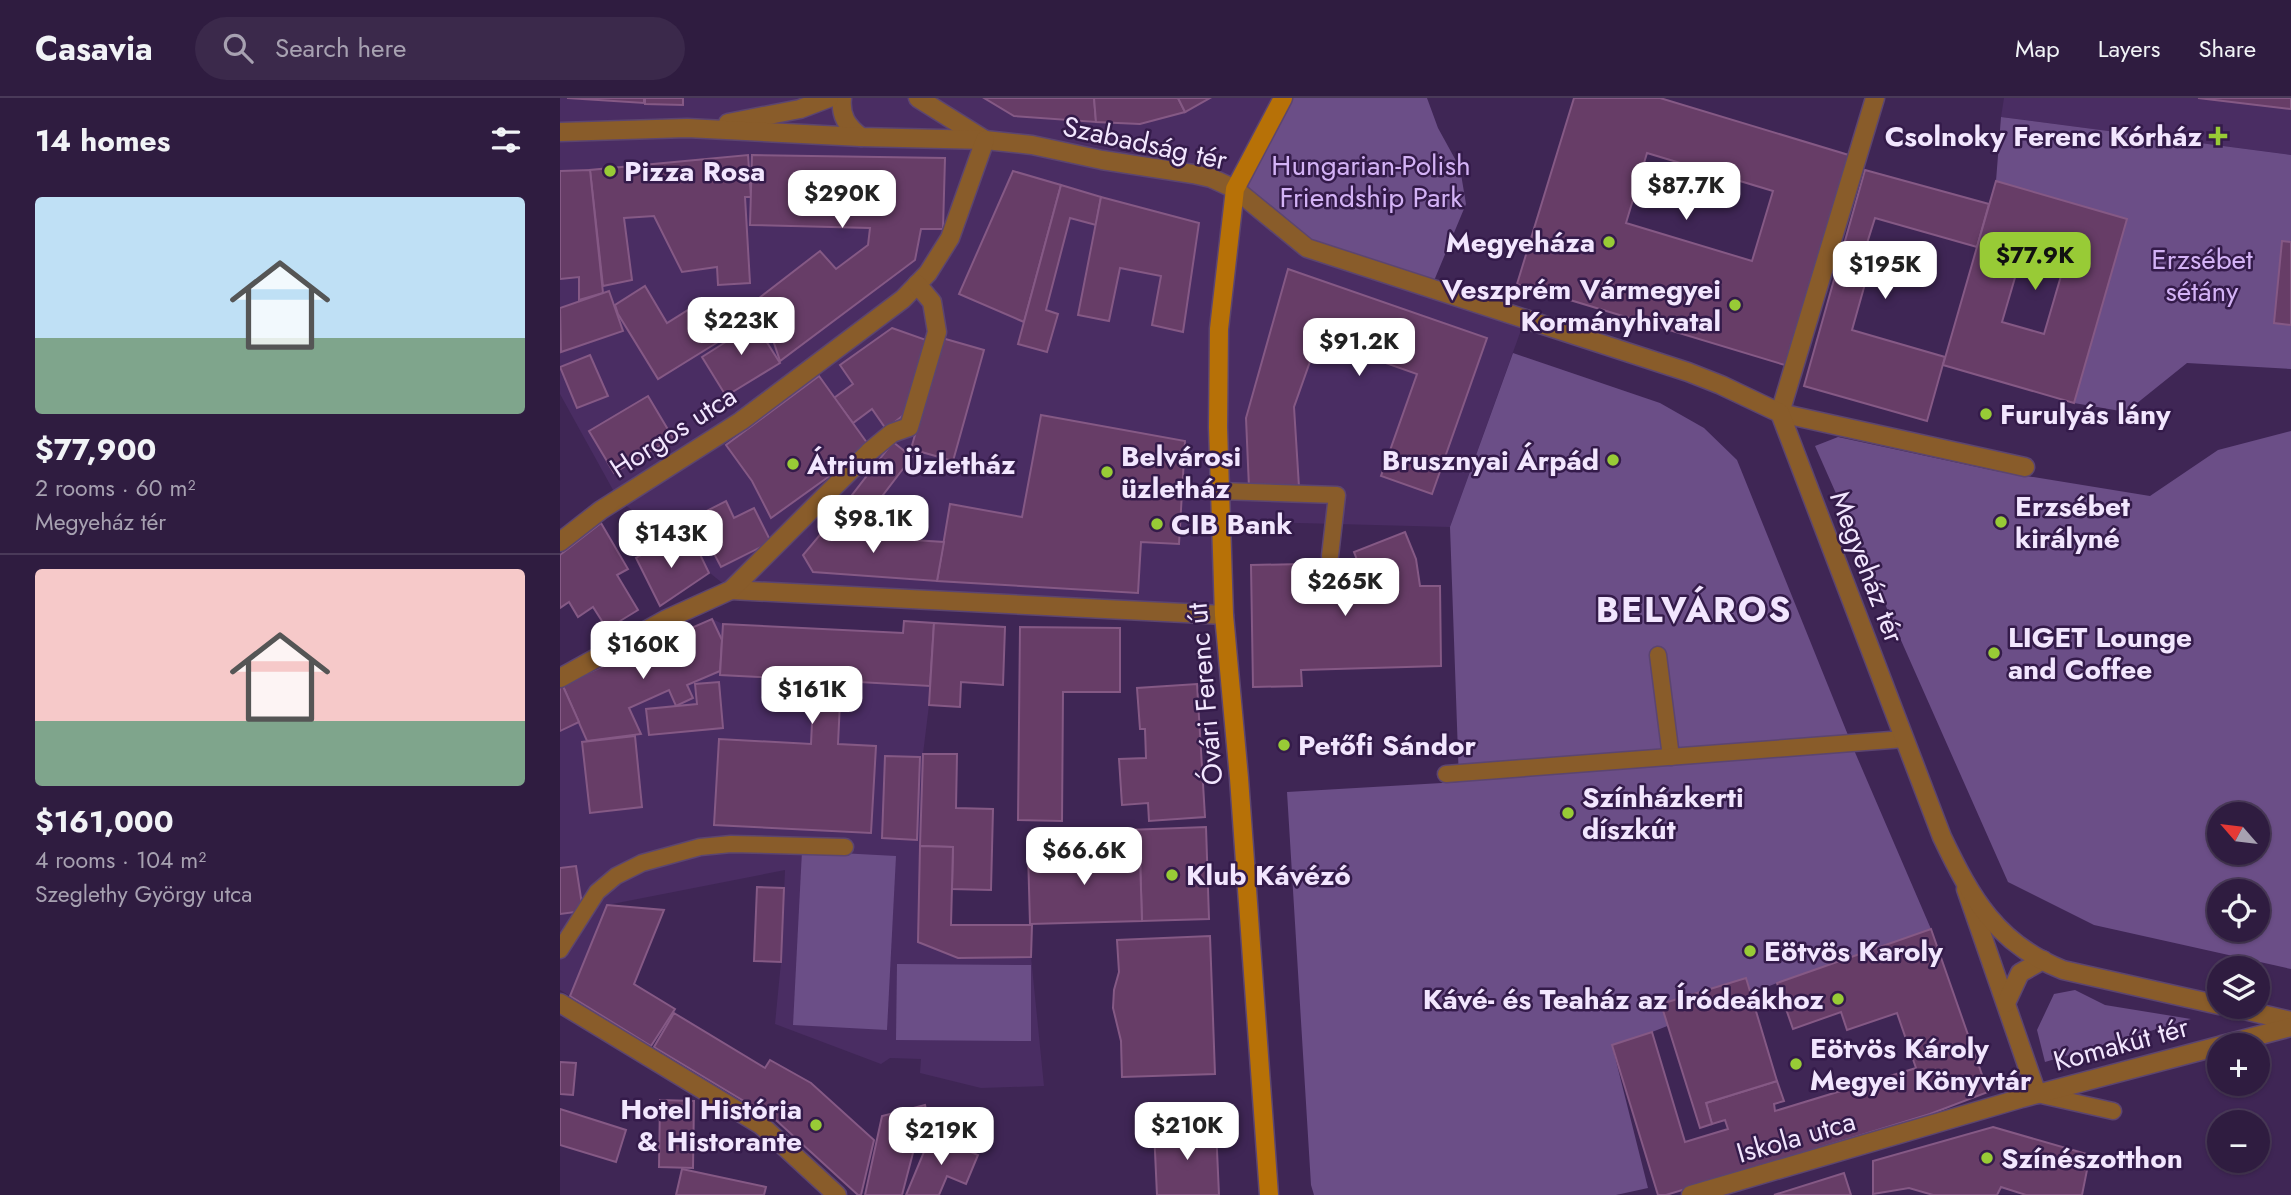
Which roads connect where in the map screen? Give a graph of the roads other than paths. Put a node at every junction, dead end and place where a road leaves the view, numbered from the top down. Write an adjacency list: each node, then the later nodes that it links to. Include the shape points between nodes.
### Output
1 (829, 98): 7 (street, via 800,109)
2 (842, 98): 10 (street, via 843,118)
3 (918, 98): 11 (street, Szabadság tér)
4 (1283, 98): 12 (main road, Szabadság tér)
5 (1875, 98): 14 (street)
6 (560, 118): 8 (street)
7 (687, 128): 8 (street); 10 (street, Szabadság tér)
8 (600, 130): 9 (street)
9 (560, 132)
10 (861, 137): 11 (street, Szabadság tér)
11 (985, 140): 12 (street, Szabadság tér, via 1194,174); 13 (street, Horgos utca, via 950,238)
12 (1235, 189): 14 (street, via 1307,248 1688,372); 16 (main road, Óvári Ferenc út, via 1219,330)
13 (917, 284): 17 (street, Horgos utca, via 741,421 601,510); 19 (street, via 932,302 937,332 909,426 869,452)
14 (1780, 414): 15 (street); 23 (street, Megyeház tér)
15 (2025, 467)
16 (1220, 491): 18 (lane, via 1337,495); 20 (main road, Óvári Ferenc út)
17 (560, 542)
18 (1329, 556)
19 (731, 590): 20 (street); 22 (street)
20 (1224, 615): 41 (main road, Óvári Ferenc út)
21 (1658, 655): 24 (lane)
22 (560, 678)
23 (1904, 739): 24 (lane); 27 (street, Komakút tér)
24 (1671, 757): 25 (lane)
25 (1446, 774)
26 (845, 847): 28 (lane, via 731,844 700,847 642,863 597,892)
27 (1964, 882): 29 (street, Komakút tér, via 1991,921); 32 (street, Komakút tér)
28 (560, 950)
29 (2043, 960): 30 (street, Komakút tér, via 2063,970); 32 (street, via 2020,973)
30 (2207, 1001)
31 (560, 1003): 40 (street, via 761,1125)
32 (2006, 1003): 38 (street, Komakút tér)
33 (2270, 1016): 34 (street)
34 (2291, 1021)
35 (2291, 1027): 36 (street, Komakút tér)
36 (2268, 1033)
37 (2207, 1049): 38 (street, Komakút tér)
38 (2038, 1094): 39 (lane, Komakút tér); 42 (street, Iskola utca)
39 (2113, 1111)
40 (836, 1195)
41 (1269, 1195)
42 (1691, 1195)

